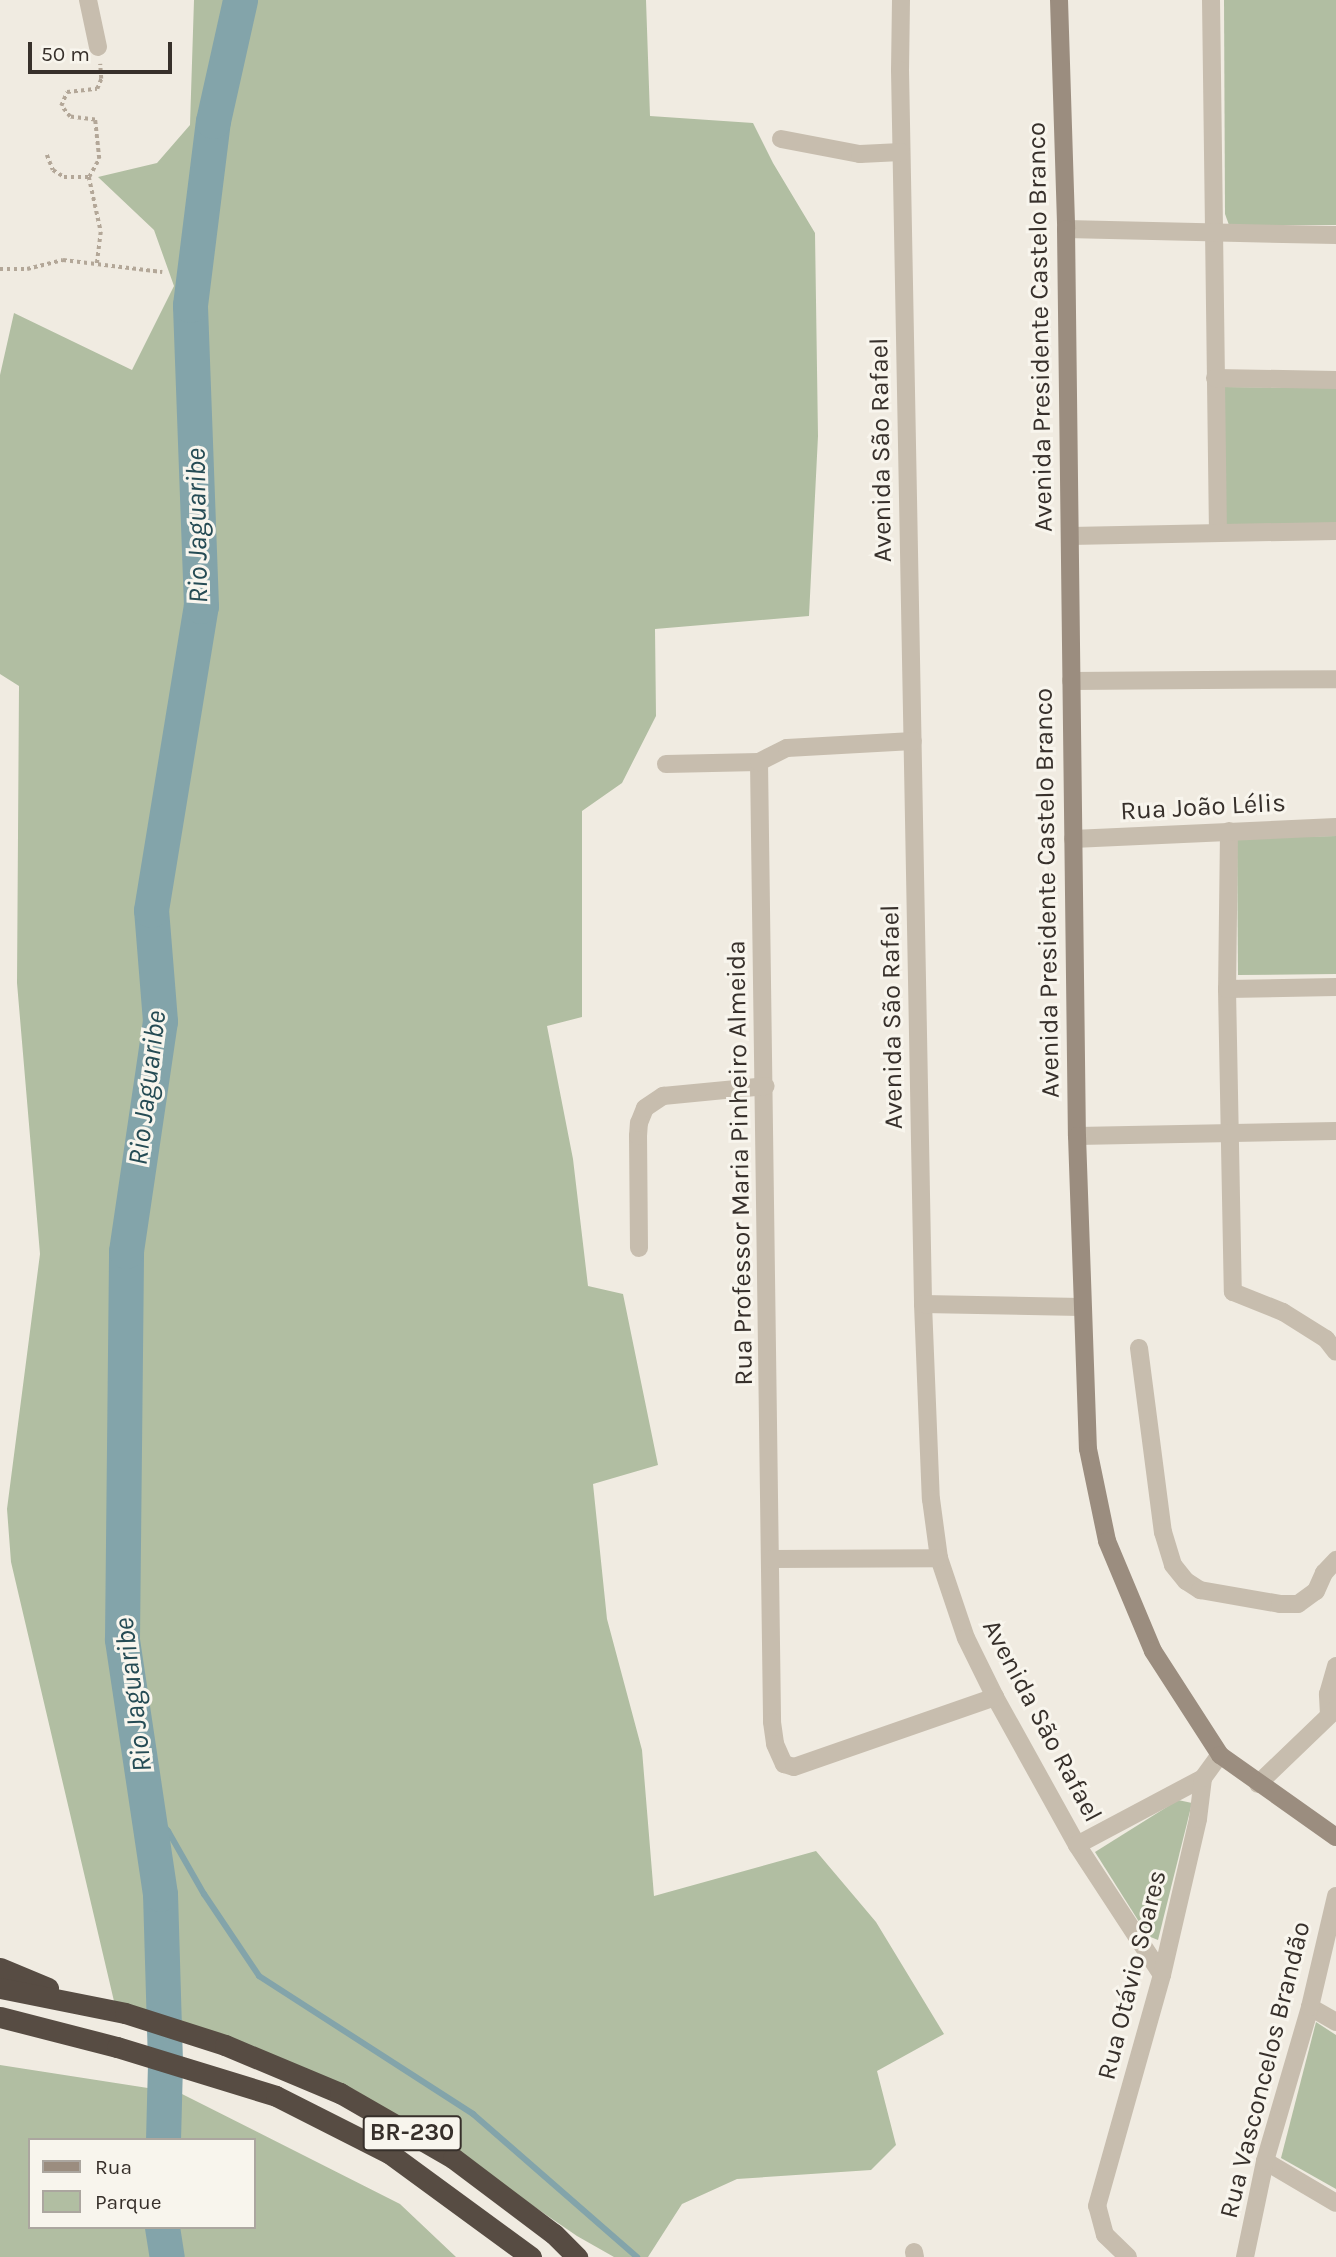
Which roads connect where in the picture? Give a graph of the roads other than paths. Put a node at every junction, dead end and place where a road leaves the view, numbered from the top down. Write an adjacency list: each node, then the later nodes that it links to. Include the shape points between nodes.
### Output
1 (88, 0): 5 (street)
2 (901, 0): 7 (street, Avenida São Rafael)
3 (1059, 0): 8 (main road, Avenida Presidente Castelo Branco)
4 (1211, 0): 9 (street)
5 (98, 47)
6 (780, 139): 7 (street, via 860,154)
7 (901, 152): 18 (street, Avenida São Rafael)
8 (1066, 229): 9 (street); 15 (main road, Avenida Presidente Castelo Branco)
9 (1215, 233): 10 (street); 11 (street)
10 (1336, 235)
11 (1215, 378): 12 (street); 14 (street)
12 (1336, 380)
13 (1336, 531): 14 (street)
14 (1218, 533): 15 (street)
15 (1070, 536): 17 (main road, Avenida Presidente Castelo Branco)
16 (1336, 679): 17 (street)
17 (1071, 681): 23 (main road, Avenida Presidente Castelo Branco)
18 (913, 741): 19 (street, via 787,748); 31 (street, Avenida São Rafael)
19 (760, 762): 20 (street); 26 (street, Rua Professor Maria Pinheiro Almeida)
20 (666, 764)
21 (1336, 827): 22 (street, Rua João Lélis)
22 (1229, 831): 23 (street, Rua João Lélis); 25 (street)
23 (1073, 839): 29 (main road, Avenida Presidente Castelo Branco)
24 (1336, 987): 25 (street)
25 (1227, 989): 28 (street)
26 (766, 1086): 30 (street, via 663,1096 645,1108 638,1136); 36 (street, Rua Professor Maria Pinheiro Almeida)
27 (1336, 1130): 28 (street)
28 (1230, 1133): 29 (street); 34 (street, via 1233,1292 1283,1312 1325,1339)
29 (1077, 1136): 32 (main road, Avenida Presidente Castelo Branco)
30 (639, 1248)
31 (923, 1304): 32 (street); 35 (street, Avenida São Rafael, via 931,1499)
32 (1081, 1307): 41 (main road, Avenida Presidente Castelo Branco, via 1088,1449 1107,1541 1153,1651)
33 (1139, 1348): 37 (street, via 1163,1532 1173,1565 1186,1581 1200,1590 1298,1604 1316,1591)
34 (1336, 1352)
35 (939, 1558): 36 (street); 39 (street, Avenida São Rafael, via 967,1638)
36 (772, 1559): 39 (street, Rua Professor Maria Pinheiro Almeida, via 772,1722 784,1764 794,1767)
37 (1336, 1560)
38 (1336, 1666): 40 (street, via 1328,1694)
39 (995, 1697): 45 (street, Avenida São Rafael)
40 (1333, 1712): 43 (street)
41 (1220, 1755): 42 (street, Rua Otávio Soares); 43 (main road, Avenida Presidente Castelo Branco)
42 (1203, 1778): 45 (street, Rua Otávio Soares); 48 (street, Rua Otávio Soares)
43 (1258, 1784): 44 (main road, Avenida Presidente Castelo Branco)
44 (1336, 1837)
45 (1077, 1845): 48 (street, Avenida São Rafael)
46 (1336, 1896): 51 (street, Rua Vasconcelos Brandão)
47 (0, 1968): 50 (highway)
48 (1162, 1975): 60 (street, Rua Otávio Soares, via 1097,2206 1105,2235)
49 (0, 1988): 50 (highway, BR-230)
50 (85, 2004): 59 (highway, BR-230, via 225,2045 340,2093 474,2173)
51 (1310, 2007): 53 (street); 56 (street, Rua Vasconcelos Brandão)
52 (0, 2017): 54 (highway, BR-230)
53 (1336, 2022)
54 (37, 2026): 55 (highway); 58 (highway, BR-230, via 276,2096 389,2153)
55 (0, 2033)
56 (1265, 2161): 57 (street); 61 (street, Rua Vasconcelos Brandão)
57 (1336, 2203)
58 (531, 2257)
59 (577, 2257)
60 (1128, 2257)
61 (1245, 2257)

